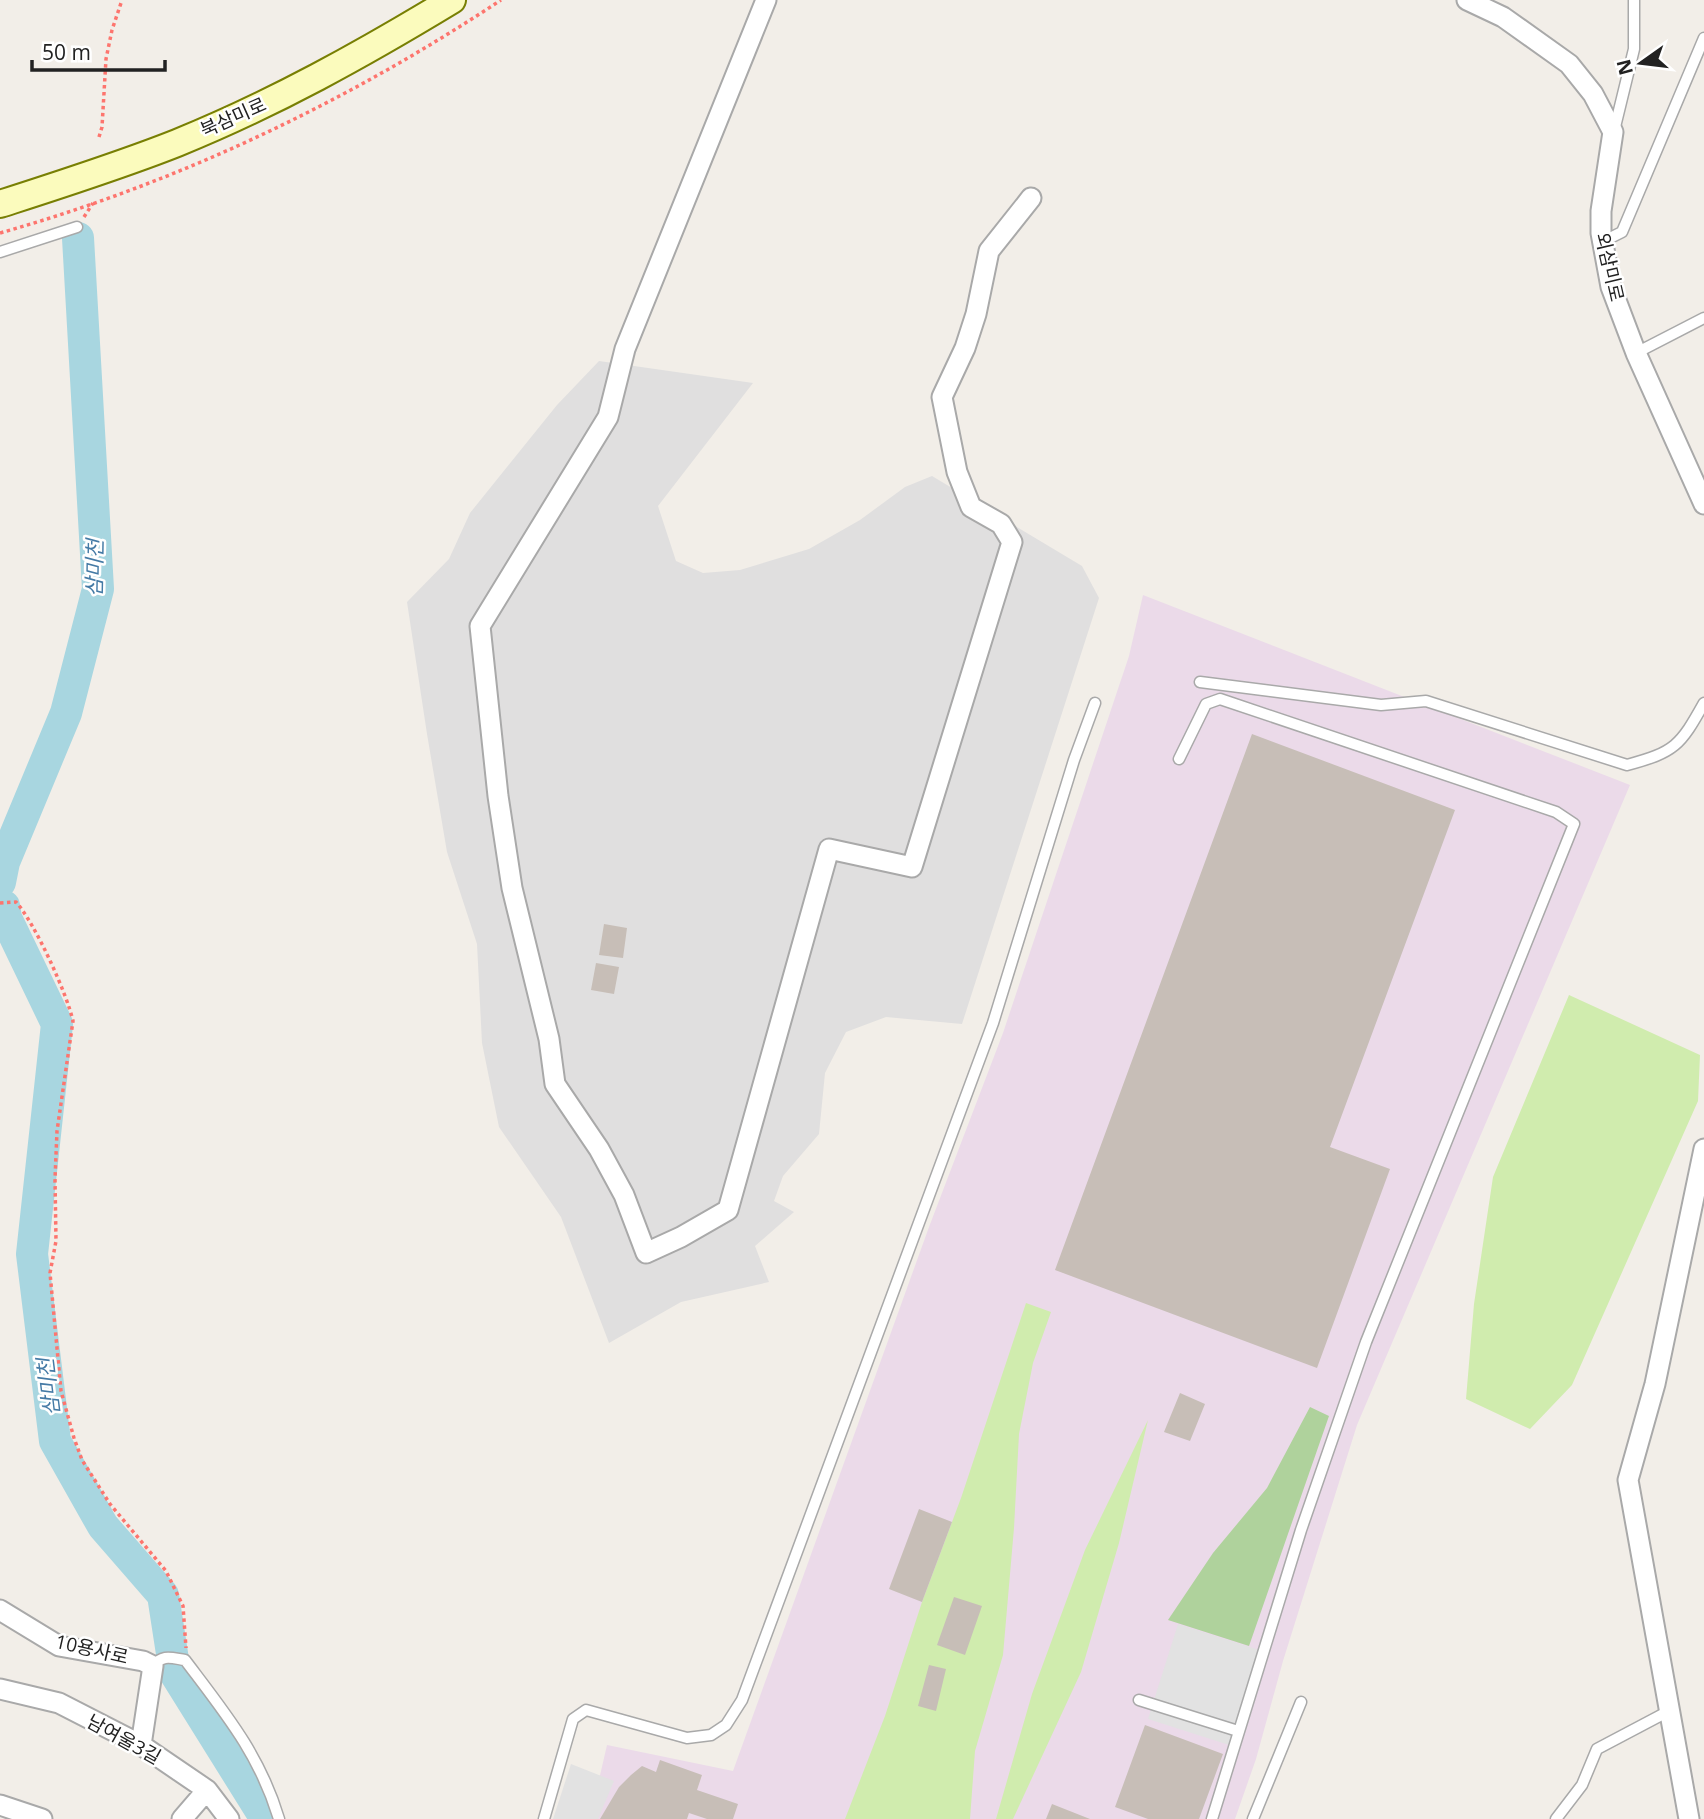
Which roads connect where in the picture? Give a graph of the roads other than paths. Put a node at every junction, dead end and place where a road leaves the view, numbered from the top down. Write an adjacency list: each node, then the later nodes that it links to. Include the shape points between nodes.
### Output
1 (452, 0): 8 (street, 북삼미로, via 251,110 177,143)
2 (766, 0): 7 (street, via 625,349 608,417 480,626 512,888 549,1039 555,1084 624,1195 646,1252 728,1210 829,849 912,867 1012,542 1001,524 971,507 957,472 942,397 965,348 989,251)
3 (1467, 0): 6 (street, via 1503,18 1569,64 1593,94)
4 (1633, 0): 6 (lane, via 1634,49)
5 (1704, 38): 10 (lane, via 1622,232)
6 (1613, 132): 10 (street, 외삼미로)
7 (1031, 198)
8 (0, 204)
9 (77, 227): 11 (lane)
10 (1601, 242): 13 (street, 외삼미로, via 1611,287)
11 (0, 252)
12 (1704, 318): 13 (lane)
13 (1636, 353): 14 (street, 외삼미로)
14 (1704, 504)
15 (1200, 682): 17 (lane, via 1381,705 1426,701 1627,765 1675,747)
16 (1095, 703): 34 (lane, via 993,1023 742,1700 726,1726 711,1735 687,1738 586,1710 573,1719)
17 (1704, 703)
18 (1179, 760): 26 (lane, via 1206,704 1220,699 1556,812 1574,824 1366,1342)
19 (1704, 1149): 25 (street, via 1655,1384 1628,1480)
20 (0, 1610): 21 (street, 10용사로, via 59,1646)
21 (159, 1661): 27 (street, 10용사로); 33 (lane, via 182,1660 231,1720 270,1787)
22 (0, 1689): 27 (street, 남여울3길, via 59,1703)
23 (1139, 1700): 26 (lane)
24 (1301, 1702): 36 (lane)
25 (1669, 1711): 37 (lane, via 1597,1749 1582,1786); 38 (street)
26 (1238, 1731): 35 (lane)
27 (141, 1745): 28 (street, 남여울3길)
28 (207, 1790): 31 (street); 32 (street, 남여울3길)
29 (0, 1805): 30 (street)
30 (42, 1819)
31 (182, 1819)
32 (229, 1819)
33 (279, 1819)
34 (544, 1819)
35 (1212, 1819)
36 (1253, 1819)
37 (1556, 1819)
38 (1689, 1819)

